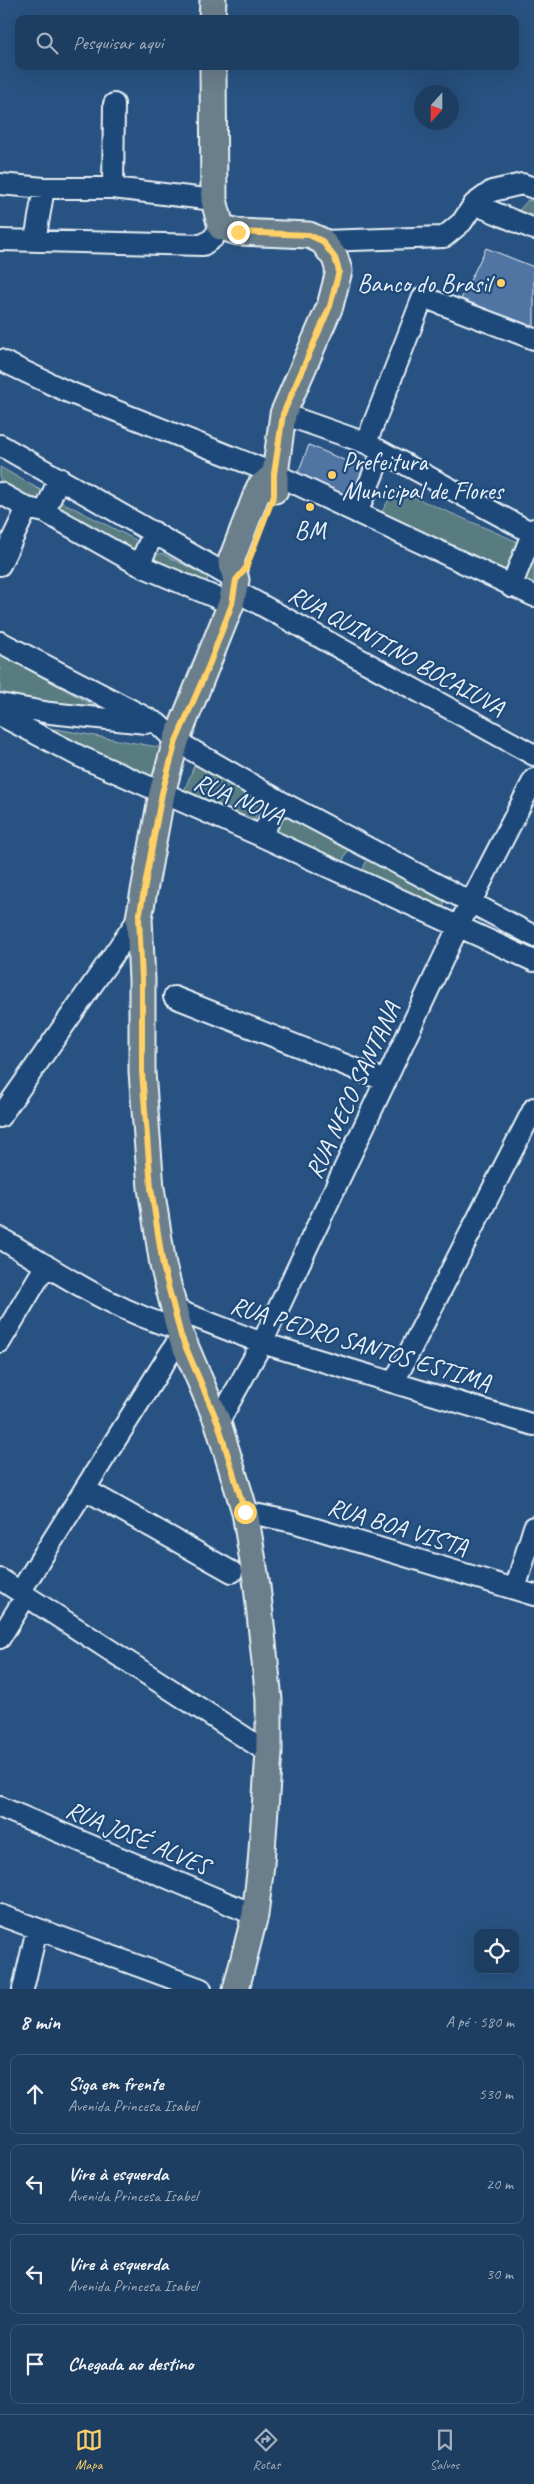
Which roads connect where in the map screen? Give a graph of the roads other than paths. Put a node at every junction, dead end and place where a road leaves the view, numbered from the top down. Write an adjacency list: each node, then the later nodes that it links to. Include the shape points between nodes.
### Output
1 (213, 0): 2 (main road)
2 (212, 15)
3 (213, 70): 9 (main road)
4 (114, 104): 7 (street)
5 (0, 184): 6 (street)
6 (44, 188): 7 (street); 14 (street)
7 (112, 188): 9 (street)
8 (534, 188): 10 (street, via 522,184 507,187 492,191)
9 (214, 200): 11 (main road)
10 (474, 204): 12 (street); 15 (street, via 462,222 444,237)
11 (221, 227): 14 (street, via 203,245); 15 (main road, via 238,232 309,235)
12 (534, 229)
13 (0, 240): 14 (street)
14 (35, 241)
15 (322, 241): 18 (main road, via 335,258 339,271 330,306)
16 (534, 339): 20 (street, via 426,297 421,300)
17 (0, 360): 21 (street, via 66,391)
18 (283, 414): 20 (street); 21 (main road)
19 (0, 445): 22 (street)
20 (374, 447): 25 (street); 27 (street)
21 (274, 474): 25 (street); 31 (main road, via 274,495)
22 (59, 478): 24 (street); 26 (street)
23 (0, 494): 24 (street)
24 (36, 510): 28 (street); 29 (street)
25 (356, 512): 30 (street)
26 (154, 532): 29 (street); 31 (street)
27 (534, 532): 30 (street)
28 (0, 565)
29 (139, 565): 31 (street)
30 (511, 587): 32 (street)
31 (234, 591): 37 (main road); 38 (street, RUA QUINTINO BOCAIUVA)
32 (534, 596)
33 (0, 642): 36 (street, RUA NOVA)
34 (0, 704): 36 (street, via 50,714)
35 (0, 715): 40 (street, RUA NOVA, via 79,756)
36 (158, 724): 37 (street, RUA NOVA)
37 (176, 741): 40 (main road); 41 (street, RUA NOVA)
38 (534, 755)
39 (534, 779): 45 (street, RUA NECO SANTANA)
40 (162, 793): 42 (street, RUA NOVA); 46 (main road)
41 (280, 801): 42 (street); 43 (street, RUA NOVA)
42 (261, 836): 44 (street, RUA NOVA)
43 (365, 846): 44 (street); 45 (street, RUA NOVA)
44 (351, 876): 47 (street, RUA NOVA)
45 (470, 903): 47 (street, RUA NECO SANTANA); 48 (street, RUA NOVA)
46 (139, 918): 55 (street); 58 (main road, via 142,1072 151,1188 163,1266)
47 (458, 925): 49 (street, RUA NOVA); 53 (street, RUA NECO SANTANA)
48 (534, 936)
49 (515, 953): 50 (street, RUA NOVA); 51 (street)
50 (534, 962)
51 (534, 976)
52 (174, 997): 53 (street)
53 (386, 1081): 60 (street, RUA NECO SANTANA)
54 (534, 1108): 61 (street)
55 (0, 1117)
56 (0, 1238): 57 (street, RUA PEDRO SANTOS ESTIMA)
57 (46, 1265): 58 (street, RUA PEDRO SANTOS ESTIMA, via 126,1310 157,1323); 59 (street)
58 (178, 1325): 60 (street, RUA PEDRO SANTOS ESTIMA); 62 (main road); 64 (street)
59 (0, 1342)
60 (262, 1343): 61 (street, RUA PEDRO SANTOS ESTIMA); 62 (street, RUA NECO SANTANA)
61 (394, 1382): 63 (street, RUA PEDRO SANTOS ESTIMA)
62 (218, 1423): 65 (main road)
63 (534, 1425)
64 (86, 1490): 67 (street); 70 (street)
65 (245, 1512): 69 (street, RUA BOA VISTA, via 293,1522); 73 (main road, via 257,1586 269,1700)
66 (534, 1527): 69 (street)
67 (232, 1572)
68 (0, 1579): 70 (street)
69 (515, 1589): 71 (street, RUA BOA VISTA)
70 (23, 1594): 72 (street); 73 (street)
71 (534, 1595)
72 (0, 1638)
73 (269, 1753): 76 (main road)
74 (0, 1807): 76 (street, RUA JOSÉ ALVES)
75 (0, 1915): 77 (street)
76 (255, 1916): 80 (main road)
77 (37, 1929): 78 (street); 79 (street)
78 (193, 1988)
79 (23, 1989)
80 (236, 1989)

